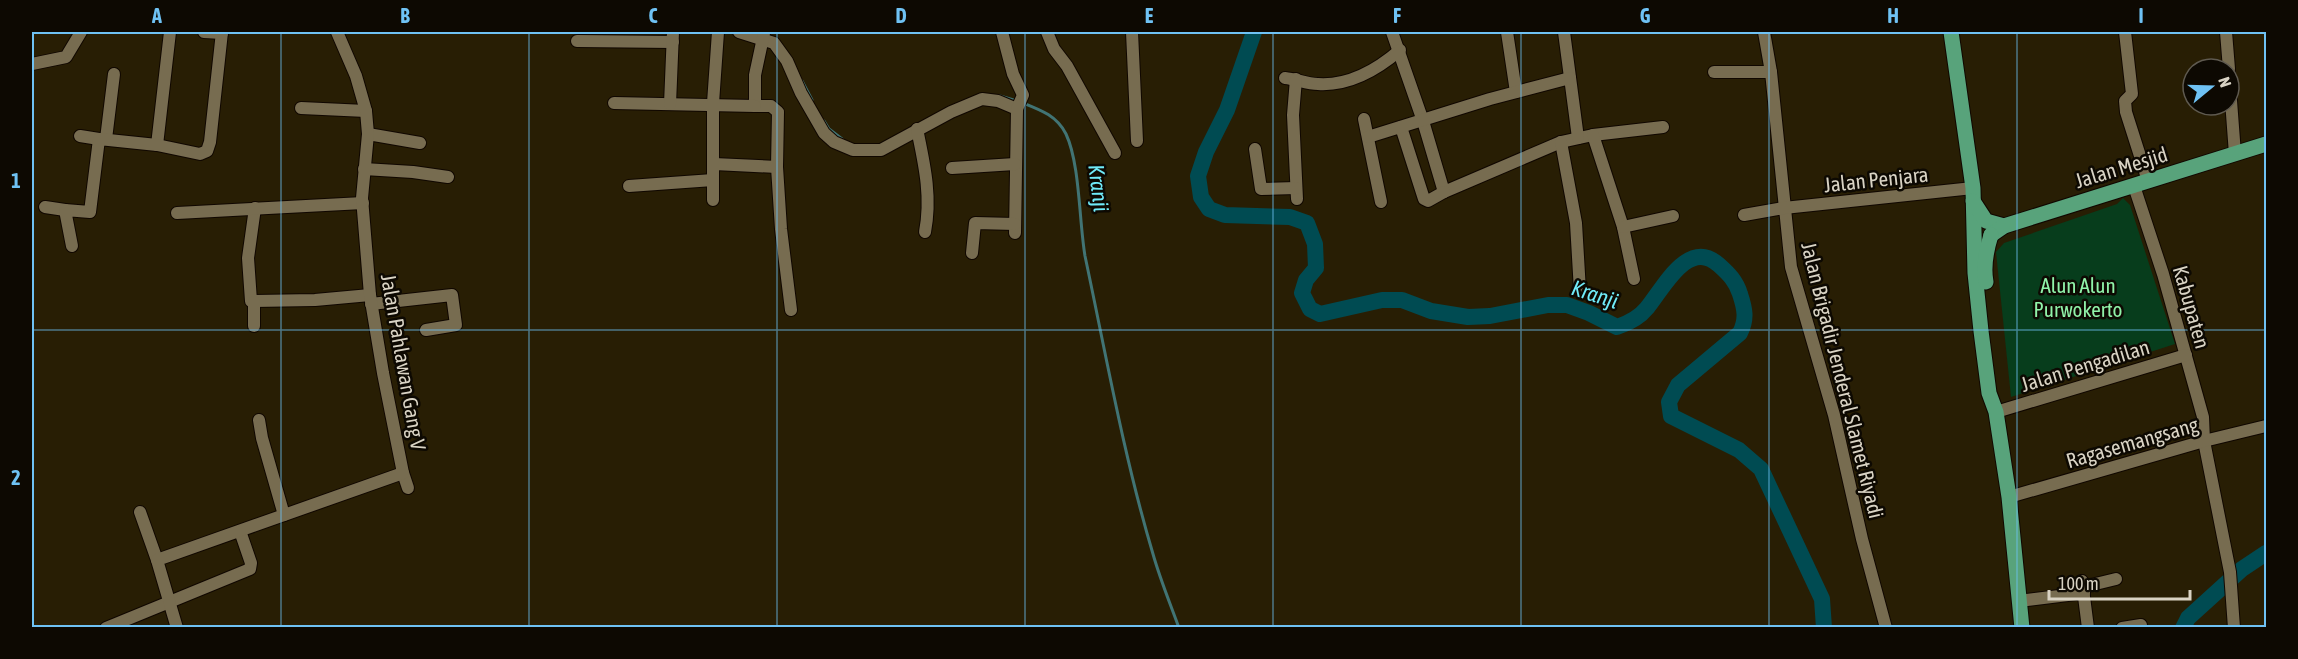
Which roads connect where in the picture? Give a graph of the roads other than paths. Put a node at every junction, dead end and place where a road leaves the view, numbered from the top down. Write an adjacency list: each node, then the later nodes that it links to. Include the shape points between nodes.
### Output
1 (81, 32): 25 (street, via 66,57)
2 (170, 32): 54 (street)
3 (204, 32): 4 (street)
4 (222, 32): 54 (street, via 207,151)
5 (337, 32): 37 (street, Jalan Pahlawan Gang V)
6 (718, 32): 33 (street)
7 (739, 32): 19 (street)
8 (1002, 32): 34 (street, via 1013,74 1023,93)
9 (1047, 32): 24 (street)
10 (1056, 32): 24 (street)
11 (1132, 32): 50 (street)
12 (1392, 32): 22 (street)
13 (1507, 32): 30 (street)
14 (1564, 32): 29 (street)
15 (1764, 32): 27 (street, Jalan Brigadir Jenderal Slamet Riyadi)
16 (1951, 32): 68 (main road)
17 (2125, 32): 65 (street, Kabupaten, via 2132,94 2126,101 2126,112)
18 (2226, 32): 23 (street)
19 (763, 35): 35 (street, via 755,75); 43 (street, via 781,51 817,123 834,142 853,150 881,150)
20 (673, 37): 21 (street); 32 (street)
21 (578, 40)
22 (1400, 50): 40 (street); 55 (street, via 1370,72 1340,83 1290,79 1296,193 1261,189)
23 (2228, 57)
24 (1061, 58): 56 (street)
25 (32, 64)
26 (1714, 72): 27 (street)
27 (1771, 72): 74 (street, Jalan Brigadir Jenderal Slamet Riyadi)
28 (114, 74): 49 (street)
29 (1570, 78): 30 (street); 48 (street)
30 (1516, 92): 40 (street)
31 (614, 103): 32 (street)
32 (670, 104): 33 (street)
33 (713, 104): 35 (street); 58 (street)
34 (1019, 105): 43 (street, via 982,99); 59 (street)
35 (755, 106): 60 (street, via 771,106 778,112)
36 (301, 108): 37 (street)
37 (366, 111): 44 (street, Jalan Pahlawan Gang V)
38 (2232, 117): 57 (street)
39 (1364, 119): 47 (street)
40 (1423, 121): 41 (street); 67 (street)
41 (1401, 127): 47 (street); 67 (street, via 1424,199 1428,201)
42 (1663, 127): 45 (street)
43 (917, 129): 81 (street, via 927,182)
44 (368, 134): 52 (street); 62 (street, Jalan Pahlawan Gang V)
45 (1593, 135): 48 (street); 80 (street)
46 (80, 136): 49 (street)
47 (1368, 137): 70 (street)
48 (1578, 138): 51 (street)
49 (102, 139): 54 (street); 75 (street, via 90,212)
50 (1137, 141)
51 (1561, 142): 67 (street); 86 (street, via 1576,223)
52 (420, 143)
53 (2266, 144): 57 (main road, Jalan Mesjid)
54 (157, 145)
55 (1255, 149)
56 (1114, 153)
57 (2235, 154): 65 (main road, Jalan Mesjid)
58 (714, 164): 60 (street); 64 (street)
59 (1015, 164): 61 (street); 84 (street, via 1015,229 975,223)
60 (777, 167): 89 (street)
61 (952, 168)
62 (364, 169): 63 (street); 71 (street, Jalan Pahlawan Gang V)
63 (448, 177)
64 (712, 180): 66 (street); 69 (street)
65 (2141, 183): 79 (main road, Jalan Mesjid); 92 (street, Kabupaten)
66 (629, 186)
67 (1444, 192)
68 (1974, 198): 74 (street, Jalan Penjara); 79 (main road, via 1986,220); 82 (main road, via 1977,218); 93 (main road, via 1975,273)
69 (713, 200)
70 (1381, 202)
71 (363, 203): 73 (street); 87 (street, Jalan Pahlawan Gang V)
72 (45, 207): 75 (street)
73 (255, 208): 76 (street); 88 (street, via 248,258 249,295)
74 (1784, 208): 77 (street, Jalan Penjara); 113 (street, Jalan Brigadir Jenderal Slamet Riyadi, via 1791,267 1834,416)
75 (66, 210): 83 (street)
76 (177, 213)
77 (1744, 214)
78 (1673, 216): 80 (street)
79 (2004, 226): 82 (main road, Jalan Mesjid)
80 (1623, 227): 85 (street)
81 (925, 232)
82 (1991, 235): 93 (main road, via 1984,272 1998,391)
83 (72, 246)
84 (972, 253)
85 (1634, 279)
86 (1580, 291)
87 (370, 300): 88 (street); 91 (street, via 452,295 456,325); 99 (street, Jalan Pahlawan Gang V)
88 (254, 302): 90 (street)
89 (791, 310)
90 (254, 326)
91 (426, 330)
92 (2186, 355): 93 (street, Jalan Pengadilan); 94 (street, Kabupaten)
93 (1994, 407): 101 (main road)
94 (2204, 417): 97 (street); 98 (street, Kabupaten)
95 (259, 420): 103 (street)
96 (2266, 426): 97 (street, Ragasemangsang)
97 (2220, 438): 98 (street, Ragasemangsang)
98 (2204, 441): 101 (street, Ragasemangsang); 117 (street, Kabupaten, via 2230,572)
99 (403, 473): 100 (street); 103 (street, Jalan Pahlawan Gang V)
100 (408, 488)
101 (2009, 497): 109 (main road)
102 (140, 512): 105 (street)
103 (284, 515): 104 (street, Jalan Pahlawan Gang V)
104 (240, 531): 105 (street, Jalan Pahlawan Gang V); 108 (street, via 250,569)
105 (157, 560): 108 (street)
106 (2116, 579): 107 (street)
107 (2083, 587): 109 (street); 115 (street)
108 (169, 600): 111 (street); 112 (street)
109 (2019, 601): 114 (main road)
110 (2141, 625): 116 (street)
111 (106, 627)
112 (177, 627)
113 (1886, 627)
114 (2022, 627)
115 (2088, 627)
116 (2122, 627)
117 (2234, 627)

